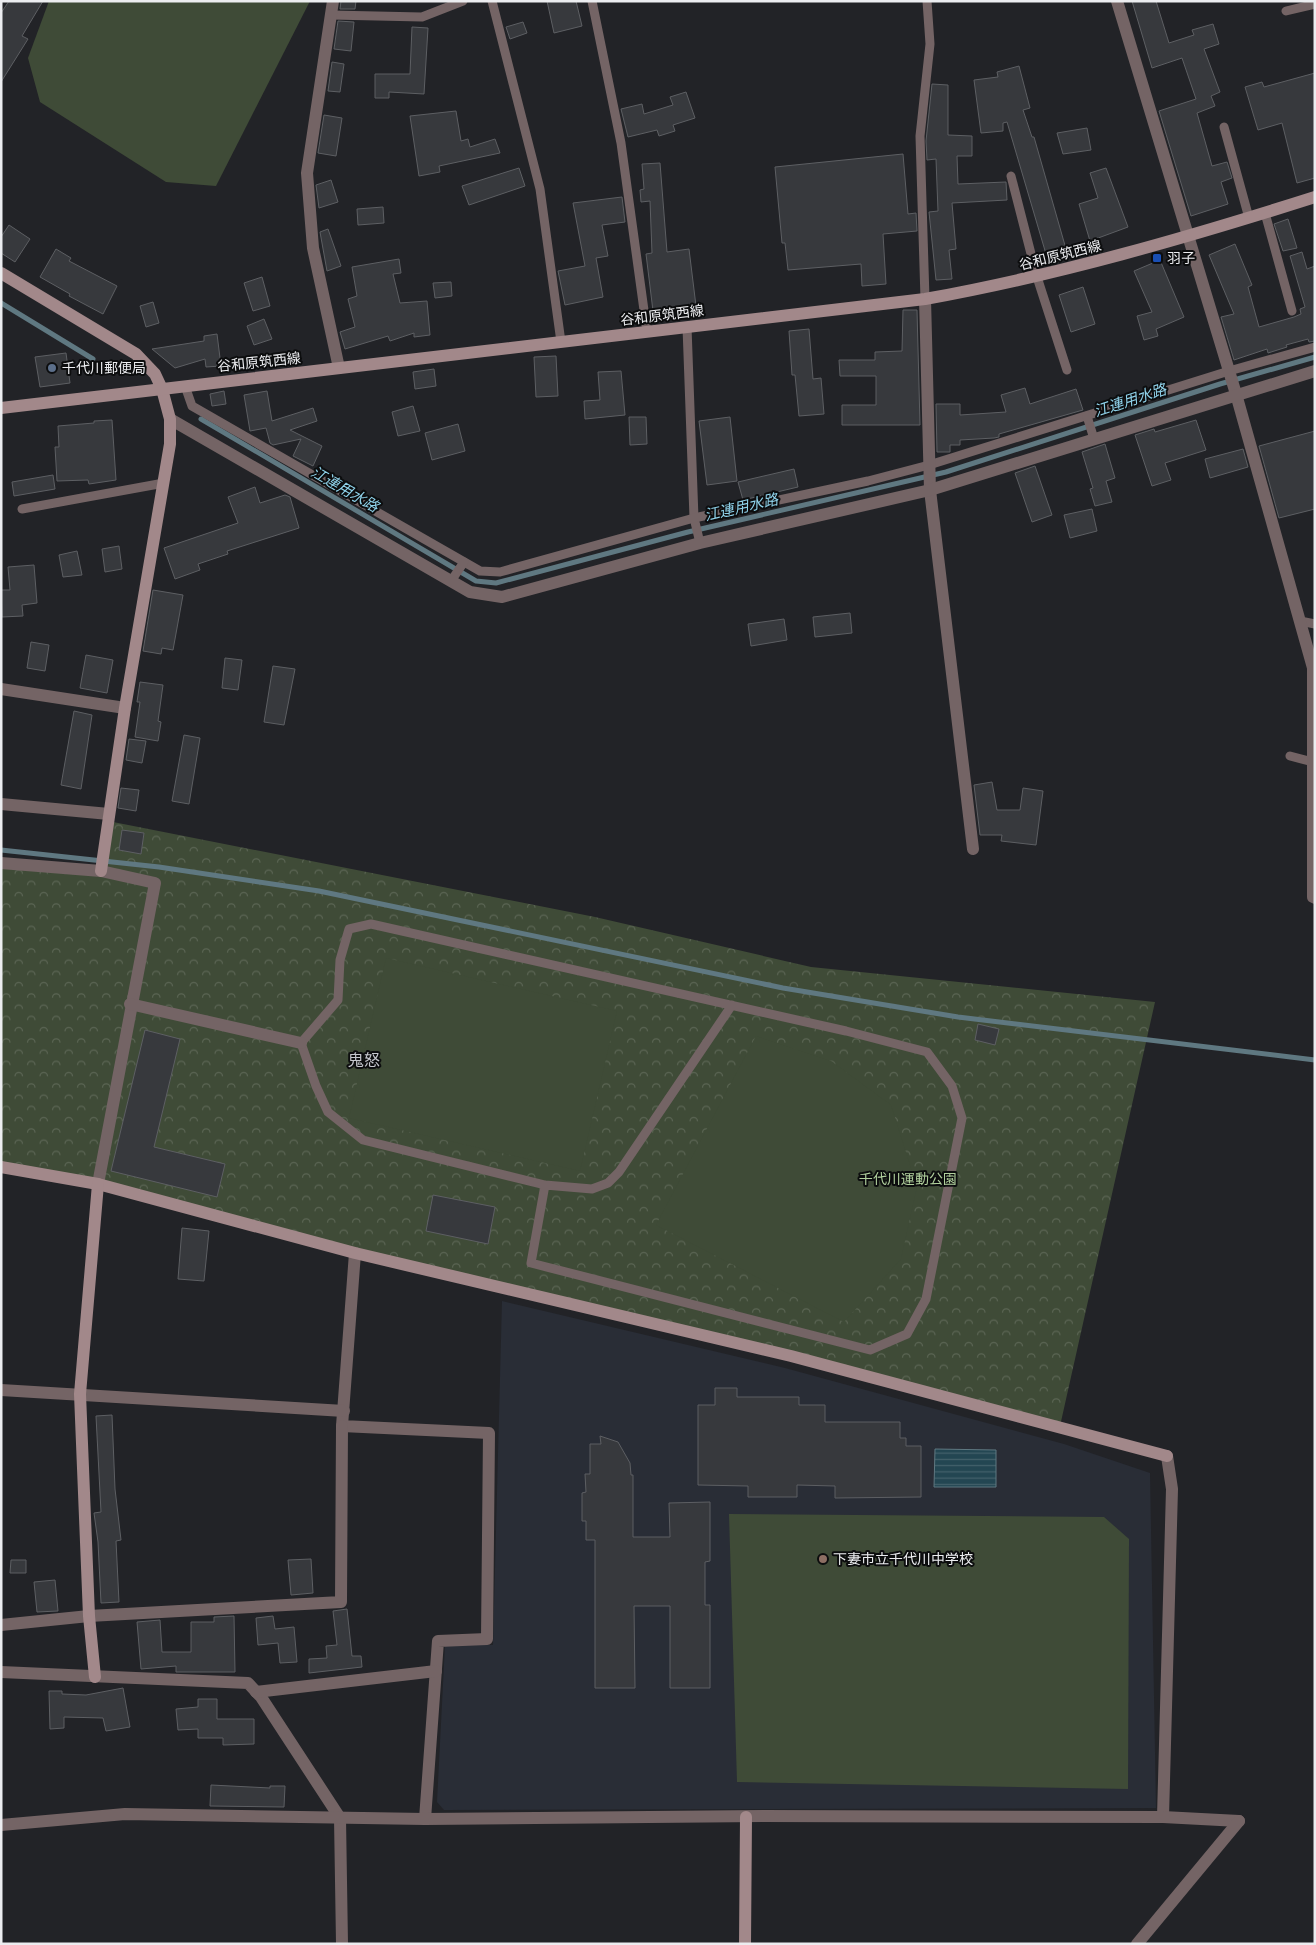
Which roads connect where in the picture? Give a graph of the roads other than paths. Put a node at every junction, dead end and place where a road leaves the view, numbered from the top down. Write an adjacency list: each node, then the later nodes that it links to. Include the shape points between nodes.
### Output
1 (333, 1): 9 (street)
2 (463, 1): 9 (lane, via 422,17)
3 (492, 1): 22 (lane, via 540,189)
4 (592, 1): 21 (lane, via 621,143)
5 (927, 1): 18 (lane, via 930,44 920,136)
6 (1117, 1): 15 (street)
7 (1315, 4): 8 (lane)
8 (1286, 11)
9 (331, 15): 24 (street, via 307,173 313,248)
10 (1224, 127): 14 (lane)
11 (1011, 176): 17 (lane)
12 (1315, 197): 13 (street, 谷和原筑西線)
13 (1265, 213): 14 (street, 谷和原筑西線); 19 (lane)
14 (1249, 218): 15 (street, 谷和原筑西線)
15 (1188, 236): 17 (street, 谷和原筑西線); 26 (street)
16 (1, 273): 29 (street, via 136,354 155,374)
17 (1037, 278): 18 (street, 谷和原筑西線); 25 (lane)
18 (925, 299): 20 (street, 谷和原筑西線); 35 (street)
19 (1292, 311)
20 (687, 327): 21 (street, 谷和原筑西線); 39 (lane)
21 (648, 332): 22 (street, 谷和原筑西線)
22 (561, 342): 24 (street, 谷和原筑西線)
23 (1315, 347): 26 (lane)
24 (340, 368): 28 (street, 谷和原筑西線)
25 (1067, 370)
26 (1229, 370): 30 (street); 32 (lane)
27 (1315, 371): 30 (street)
28 (185, 386): 29 (street, 谷和原筑西線); 41 (lane, via 192,406)
29 (162, 389): 31 (street, 谷和原筑西線); 33 (street)
30 (1236, 394): 34 (street); 43 (street)
31 (1, 408)
32 (1087, 416): 34 (lane); 35 (lane)
33 (170, 418): 36 (street); 42 (street)
34 (1094, 439): 37 (street)
35 (929, 465): 37 (street); 39 (lane)
36 (164, 483): 38 (lane); 46 (street)
37 (930, 490): 40 (street); 51 (street)
38 (22, 509)
39 (694, 518): 40 (lane); 41 (lane, via 500,572 480,571)
40 (700, 543): 42 (street, via 502,596 470,592)
41 (464, 563): 42 (lane)
42 (454, 577)
43 (1300, 621): 44 (lane); 48 (street, via 1313,668)
44 (1315, 624)
45 (1, 689): 46 (street)
46 (125, 708): 50 (street)
47 (1290, 756): 48 (lane)
48 (1313, 762): 54 (street)
49 (1, 804): 50 (street)
50 (109, 814): 53 (street)
51 (974, 849)
52 (1, 863): 53 (street)
53 (101, 871): 55 (street, via 155,883)
54 (1315, 898)
55 (130, 1004): 57 (street); 59 (street)
56 (732, 1005): 57 (lane, via 371,924 349,930 340,960 338,1000); 60 (lane, via 619,1172 608,1183 592,1189); 60 (lane, via 927,1052 952,1086 962,1118 926,1299 907,1334 870,1350 531,1263)
57 (302, 1043): 60 (lane, via 328,1112 363,1140)
58 (1, 1167): 59 (street)
59 (98, 1184): 61 (street); 63 (street)
60 (545, 1185)
61 (355, 1253): 64 (street); 73 (street, via 791,1356 1167,1456 1172,1489)
62 (1, 1390): 63 (street)
63 (80, 1394): 64 (street); 66 (street)
64 (344, 1411): 65 (street)
65 (342, 1426): 66 (street, via 341,1602); 68 (street, via 489,1433 487,1639 438,1641)
66 (89, 1616): 67 (street); 70 (street)
67 (1, 1625)
68 (436, 1671): 71 (street); 75 (street)
69 (1, 1672): 70 (street)
70 (95, 1677): 71 (street, via 248,1683)
71 (256, 1692): 74 (street)
72 (746, 1816): 73 (street); 75 (street); 78 (street)
73 (1163, 1817): 79 (street, via 1240,1821)
74 (340, 1818): 75 (street); 76 (street, via 125,1814); 77 (street)
75 (425, 1819)
76 (1, 1825)
77 (342, 1944)
78 (745, 1944)
79 (1137, 1944)

